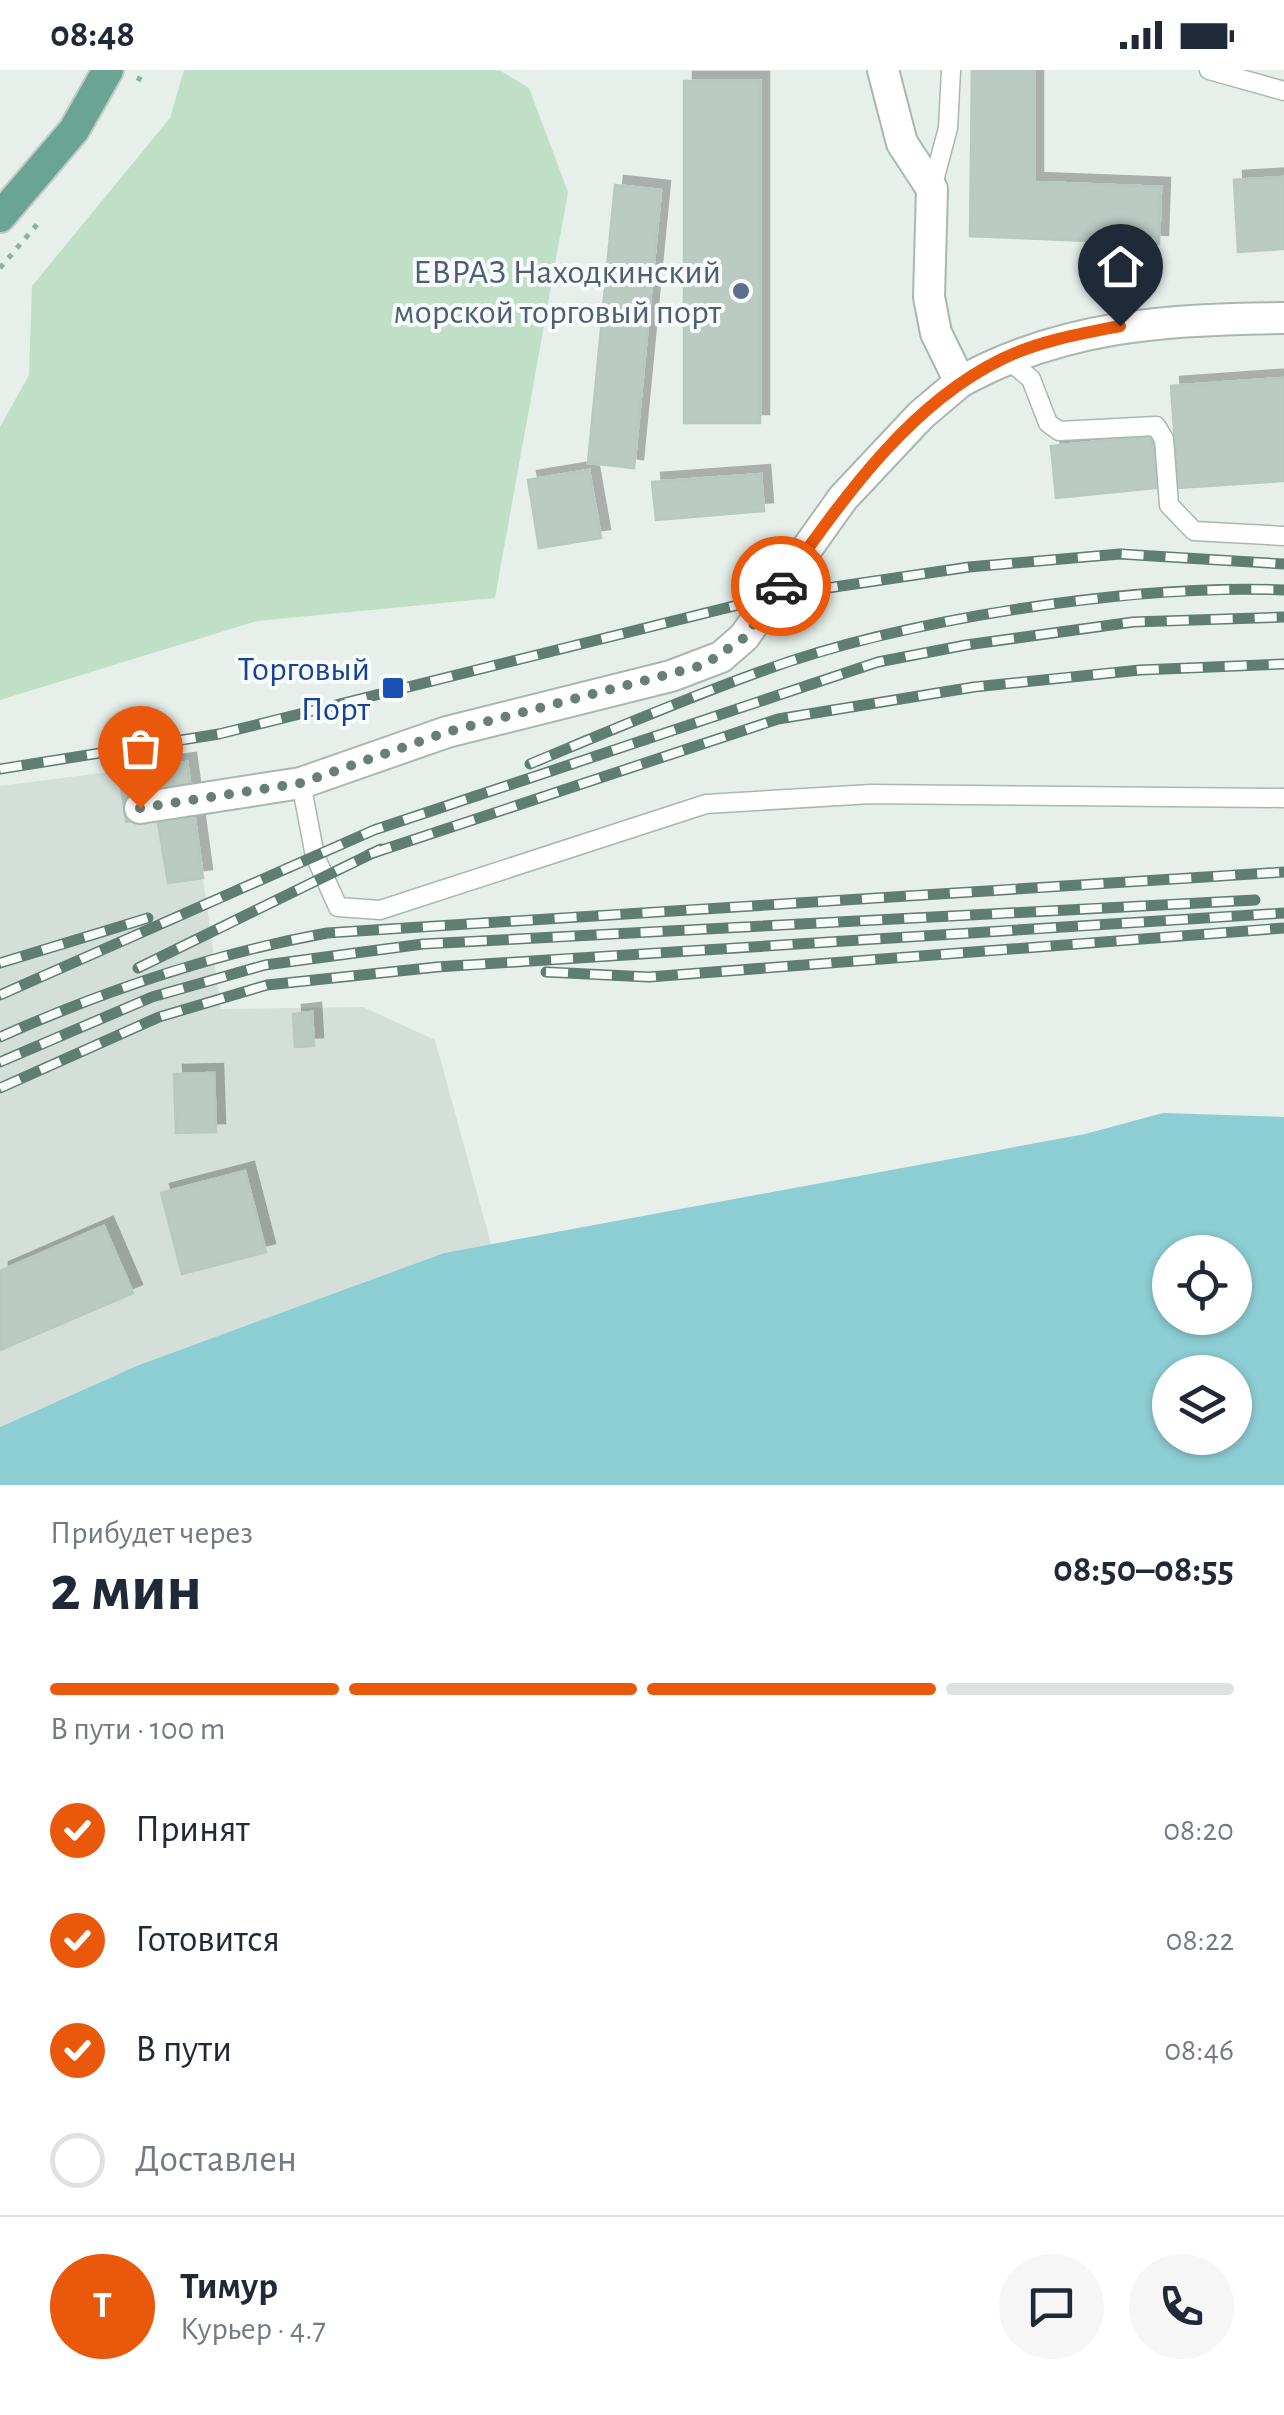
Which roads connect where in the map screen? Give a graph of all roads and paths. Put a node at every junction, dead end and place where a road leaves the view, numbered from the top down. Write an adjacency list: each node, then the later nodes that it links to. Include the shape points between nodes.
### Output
1 (108, 70): 7 (main road, via 74,130)
2 (883, 70): 6 (street, via 902,143)
3 (951, 70): 6 (lane, via 948,128)
4 (1209, 70): 5 (lane)
5 (1284, 91)
6 (932, 189): 10 (street, via 929,298 936,334)
7 (0, 217)
8 (1284, 318): 9 (street, via 1120,326)
9 (1005, 357): 10 (street); 11 (lane, via 1031,380 1048,422 1059,431 1156,426 1164,439 1170,505 1194,531)
10 (960, 382): 12 (street, via 843,498 744,638 721,657 671,676 447,732)
11 (1284, 536)
12 (301, 783): 13 (lane, via 316,856 338,907 380,910 706,804 871,794); 14 (street)
13 (1284, 798)
14 (140, 808)

